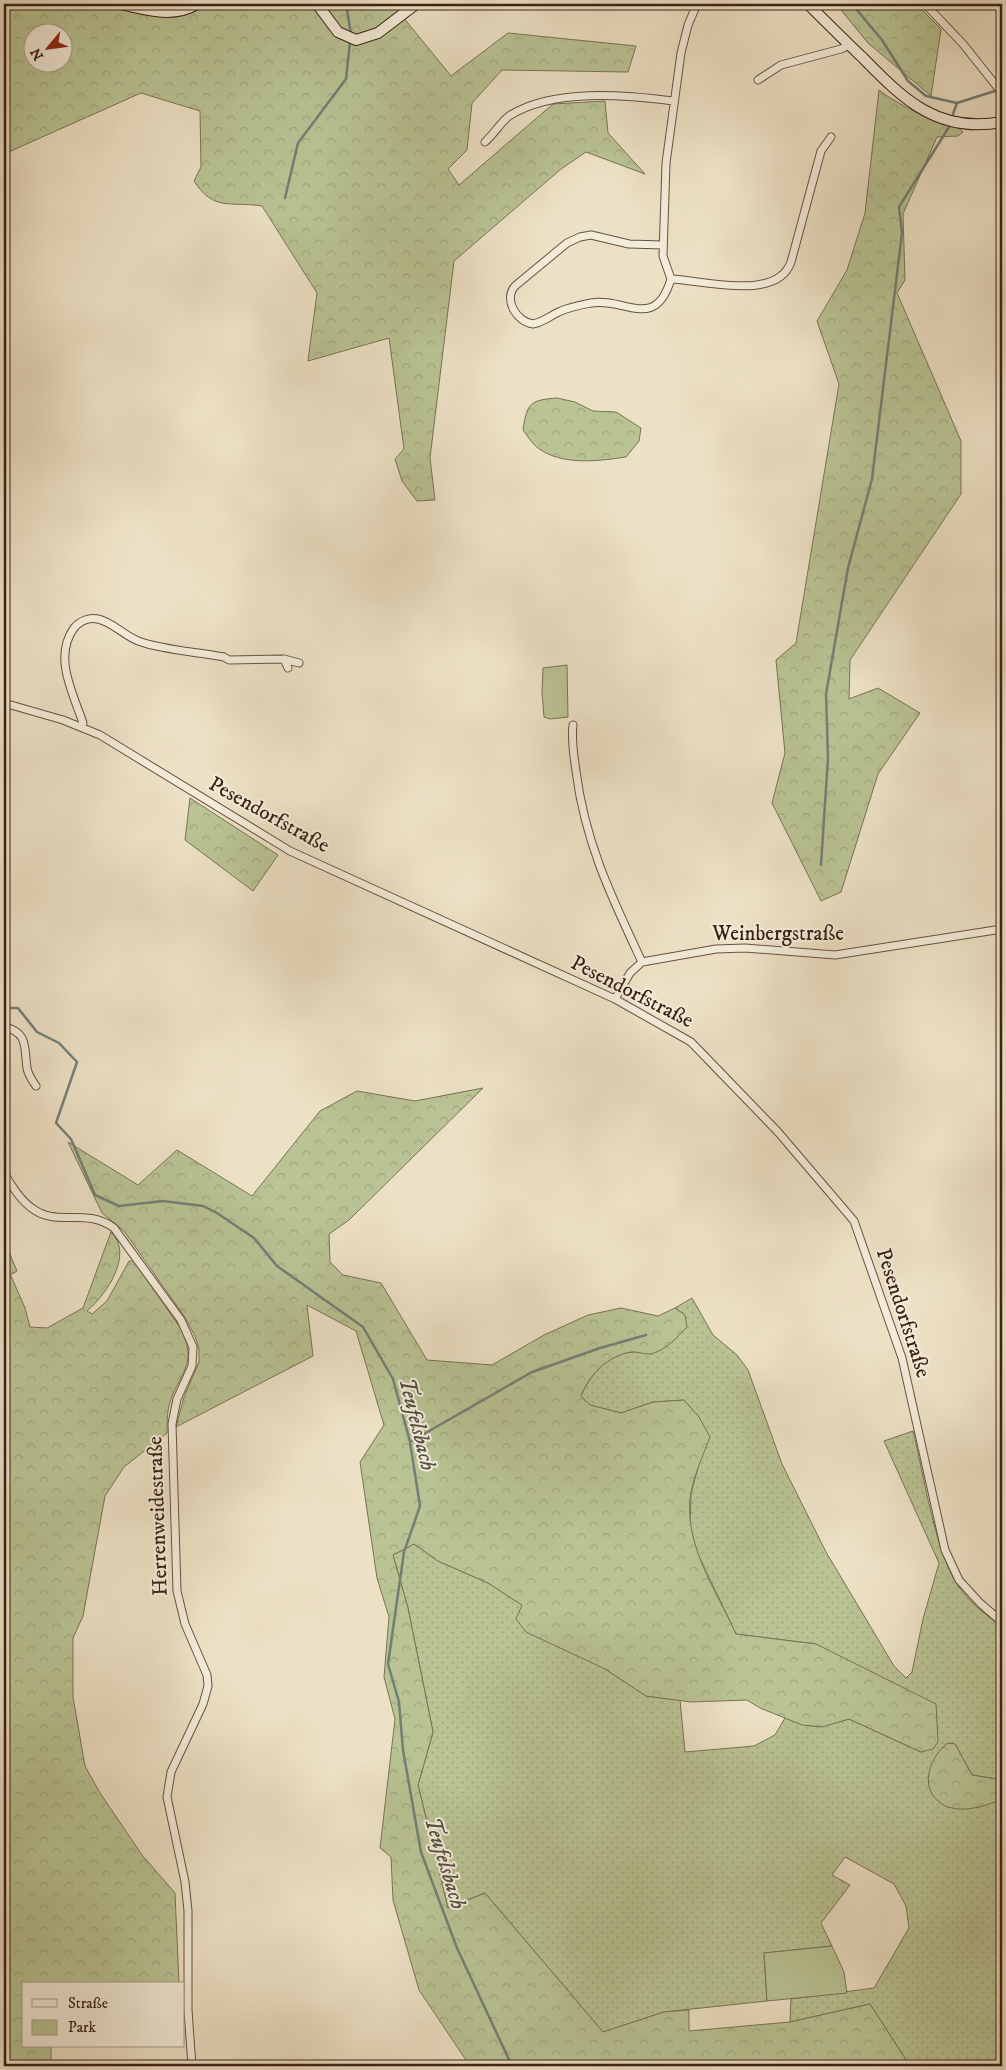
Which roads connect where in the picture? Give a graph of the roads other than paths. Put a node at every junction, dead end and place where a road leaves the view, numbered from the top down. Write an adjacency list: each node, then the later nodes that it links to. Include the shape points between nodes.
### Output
1 (120, 4): 2 (street, via 169,13)
2 (197, 4)
3 (317, 4): 4 (street, via 338,32 356,40 378,32)
4 (416, 4)
5 (697, 4): 11 (street, via 684,38)
6 (808, 4): 8 (street)
7 (925, 4): 10 (street)
8 (849, 45): 9 (street, via 781,66); 12 (street, via 896,91 929,113 967,124)
9 (758, 80)
10 (1002, 93)
11 (673, 101): 14 (street, via 580,96 551,101 508,117); 15 (street, via 666,163)
12 (1002, 122)
13 (831, 137): 16 (street, via 823,147 791,262 784,274 772,281 746,287)
14 (485, 142)
15 (663, 245): 16 (street, via 663,262); 16 (street, via 629,244 591,235 580,236 515,286 510,292 510,300 520,318 533,324 561,310 595,302 642,310 661,299)
16 (671, 279)
17 (284, 659): 18 (street); 19 (street); 22 (street, via 229,660 142,643 105,621 88,619 72,632 66,660 68,683)
18 (299, 663)
19 (288, 668)
20 (4, 703): 22 (street, Pesendorfstraße)
21 (573, 725): 24 (street, via 571,737 580,802 590,838 601,874)
22 (82, 727): 25 (street, Pesendorfstraße, via 290,851)
23 (1002, 929): 24 (street, Weinbergstraße, via 835,955 716,949)
24 (642, 962): 25 (street, via 630,973)
25 (615, 999): 29 (street, Pesendorfstraße, via 691,1042 772,1126 854,1221 902,1358 945,1550 959,1580)
26 (4, 1027): 27 (street, via 16,1032 25,1043 27,1070)
27 (36, 1086)
28 (4, 1173): 30 (street, Herrenweidestraße, via 24,1201 41,1214 98,1218 114,1228 181,1320 193,1347 192,1366 177,1399 172,1424 176,1591 185,1624 207,1675 208,1686 170,1772 167,1797 186,1892)
29 (1002, 1622)
30 (192, 2066)

